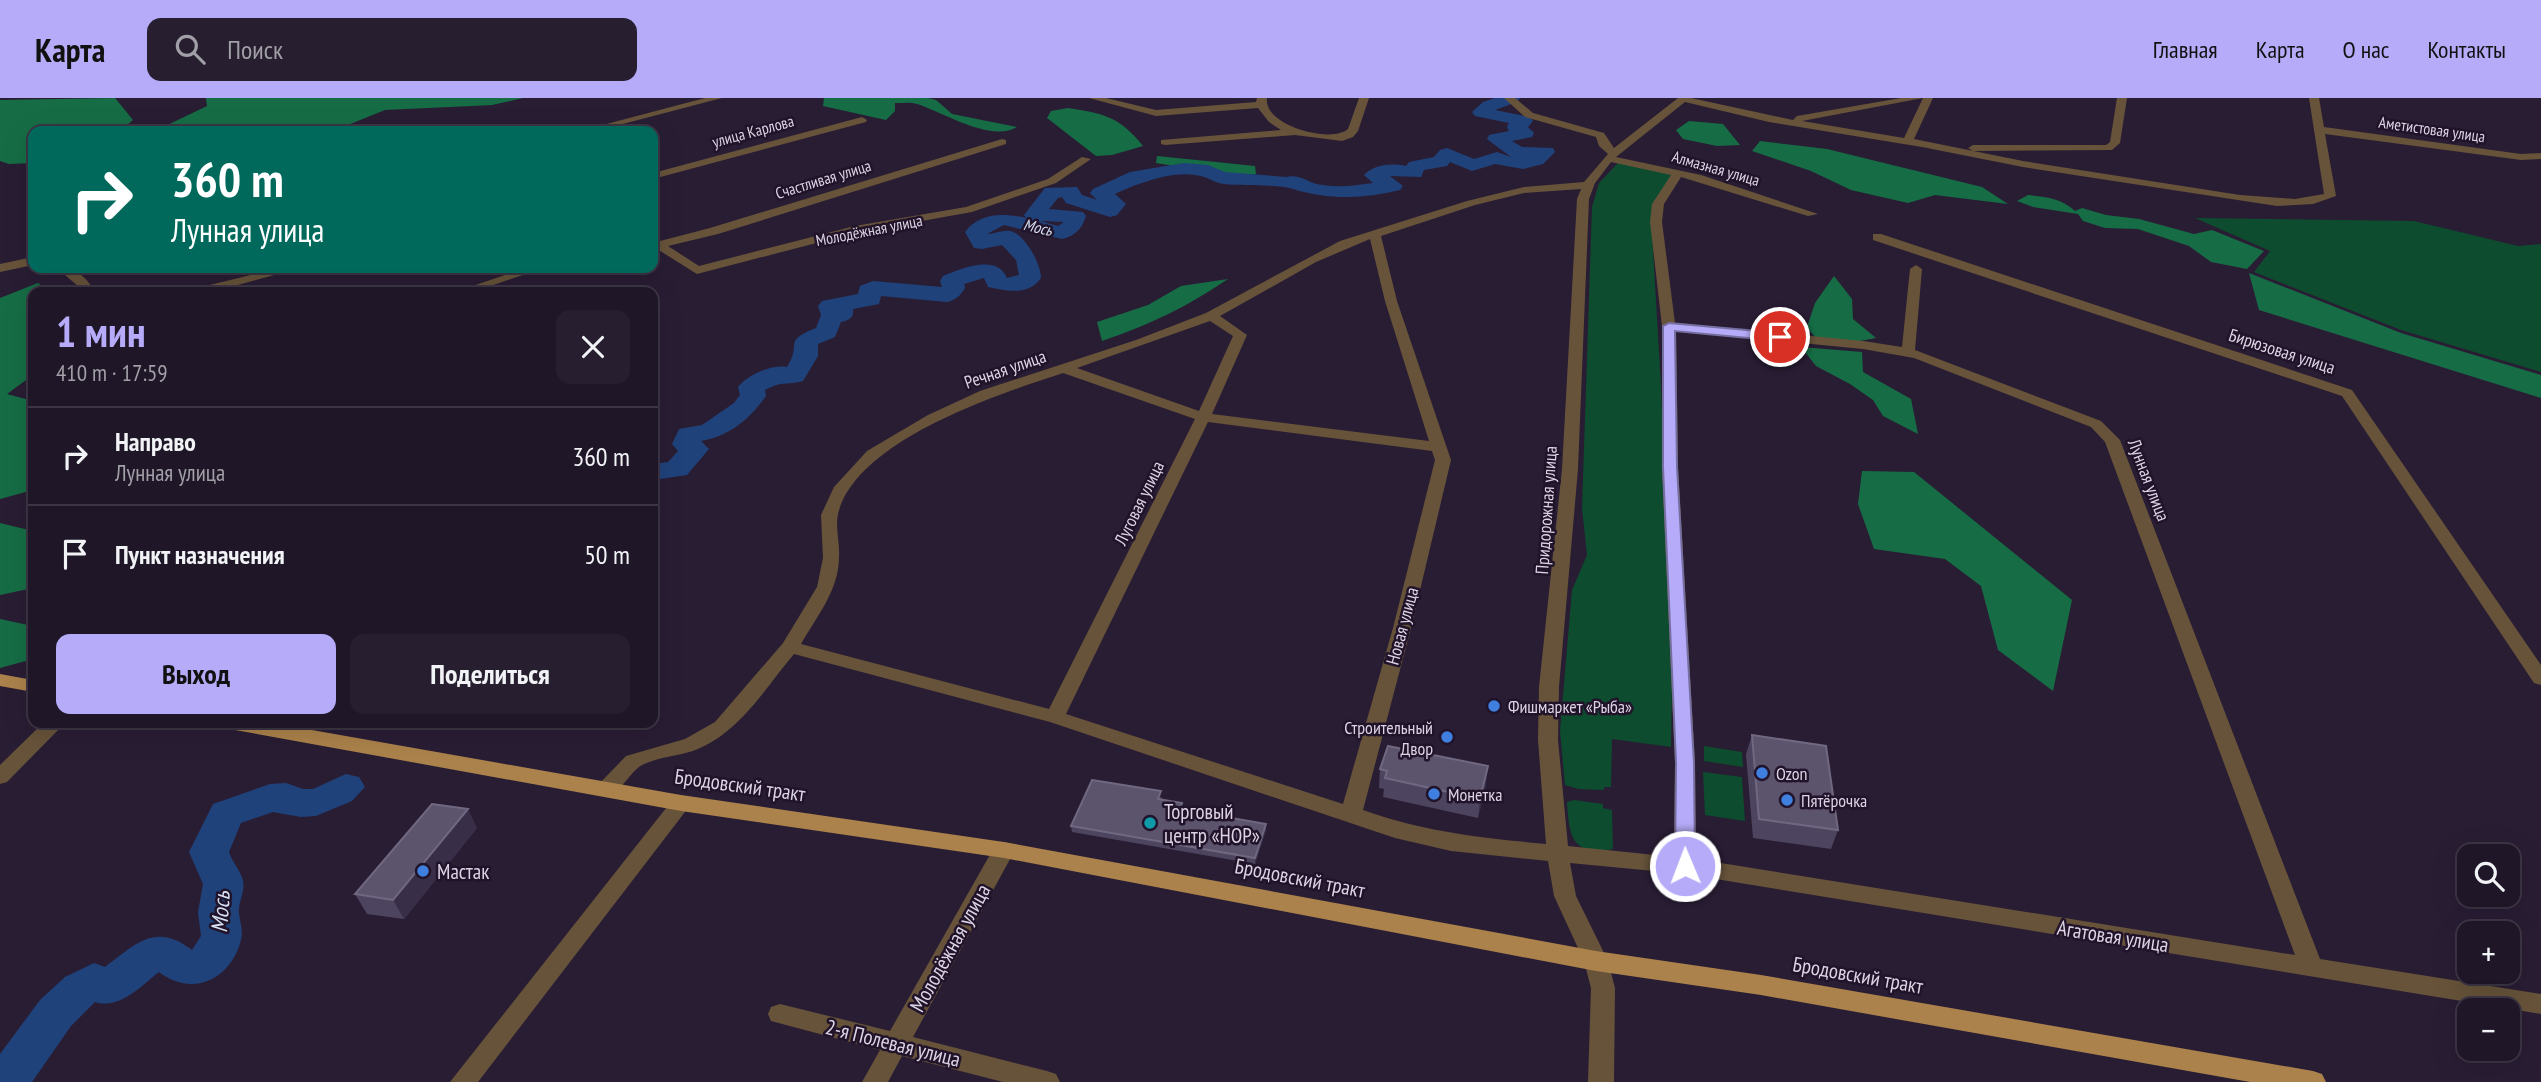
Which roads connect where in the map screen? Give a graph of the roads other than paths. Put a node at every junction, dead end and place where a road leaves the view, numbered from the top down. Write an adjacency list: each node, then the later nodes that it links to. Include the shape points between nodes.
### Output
1 (717, 98): 15 (street)
2 (1094, 98): 11 (street, via 1156,113)
3 (1364, 98): 17 (street, via 1360,116 1344,138)
4 (1684, 98): 13 (street); 22 (street, Придорожная улица)
5 (1833, 98): 12 (street)
6 (1918, 98): 12 (street)
7 (1928, 98): 20 (street)
8 (2122, 98): 21 (street, via 2115,143 2108,148)
9 (2314, 98): 16 (street)
10 (1511, 99): 22 (street, via 1529,115 1600,135)
11 (1262, 102): 17 (street, via 1266,116)
12 (1823, 114): 13 (street)
13 (1769, 118): 20 (street)
14 (862, 120): 28 (street, улица Карлова)
15 (605, 126)
16 (2320, 130): 21 (street, via 2330,196 2293,202 2018,165); 24 (street, Аметистовая улица)
17 (1293, 132): 19 (street)
18 (1002, 142): 33 (street, Счастливая улица, via 714,231)
19 (1165, 142)
20 (1907, 143): 21 (street)
21 (1926, 145)
22 (1613, 156): 27 (street, Алмазная улица); 29 (street, Придорожная улица)
23 (2541, 156): 24 (street, Аметистовая улица)
24 (2521, 157): 26 (street)
25 (1086, 159): 34 (street, Молодёжная улица, via 1052,181 968,210 855,230 697,270)
26 (2541, 168)
27 (1678, 173): 30 (street, Алмазная улица); 45 (street, via 1658,204 1657,215)
28 (658, 175)
29 (1588, 185): 31 (street, Речная улица, via 1524,190); 62 (street, Придорожная улица, via 1582,215 1564,548 1547,715)
30 (1812, 214)
31 (1375, 234): 44 (street, Речная улица, via 1312,259); 49 (street, Новая улица, via 1391,301)
32 (1877, 237): 52 (street, Бирюзовая улица, via 2347,393)
33 (658, 243)
34 (658, 246)
35 (28, 262): 36 (street)
36 (0, 268)
37 (1916, 269): 46 (street)
38 (69, 273): 41 (street)
39 (274, 273): 42 (street)
40 (521, 273): 43 (street)
41 (86, 287)
42 (218, 287)
43 (477, 287)
44 (1211, 316): 47 (street, Речная улица); 48 (street, Луговая улица, via 1240,335)
45 (1669, 326): 46 (street, Лунная улица); 63 (street)
46 (1908, 352): 65 (street, Лунная улица, via 2067,411 2096,424 2112,440)
47 (1065, 369): 48 (street); 50 (street, Речная улица, via 985,394 872,454 840,490 829,515 827,587)
48 (1203, 417): 49 (street); 54 (street, Луговая улица)
49 (1439, 447): 60 (street, Новая улица, via 1443,460)
50 (790, 647): 54 (street); 58 (street, Речная улица, via 722,726 692,744 633,761)
51 (0, 680): 53 (main road)
52 (2541, 680)
53 (28, 685)
54 (1055, 717): 60 (street)
55 (50, 728): 57 (street)
56 (263, 728): 58 (main road, Бродовский тракт)
57 (0, 777)
58 (605, 790): 59 (main road, Бродовский тракт)
59 (681, 803): 61 (main road, Бродовский тракт); 69 (street)
60 (1351, 814): 62 (street, via 1451,844)
61 (1004, 850): 64 (main road, Бродовский тракт); 68 (street, Молодёжная улица)
62 (1558, 854): 63 (street, Агатовая улица); 64 (street, Придорожная улица, via 1565,896)
63 (1685, 866): 65 (street, Агатовая улица)
64 (1596, 961): 72 (street, Придорожная улица, via 1603,988); 73 (main road, Бродовский тракт, via 1761,985)
65 (2312, 968): 66 (street, Агатовая улица)
66 (2541, 1004)
67 (780, 1014): 68 (street, 2-я Полевая улица)
68 (897, 1044): 70 (street, Молодёжная улица); 71 (street, 2-я Полевая улица)
69 (463, 1082)
70 (875, 1082)
71 (1047, 1082)
72 (1601, 1082)
73 (2313, 1082)

